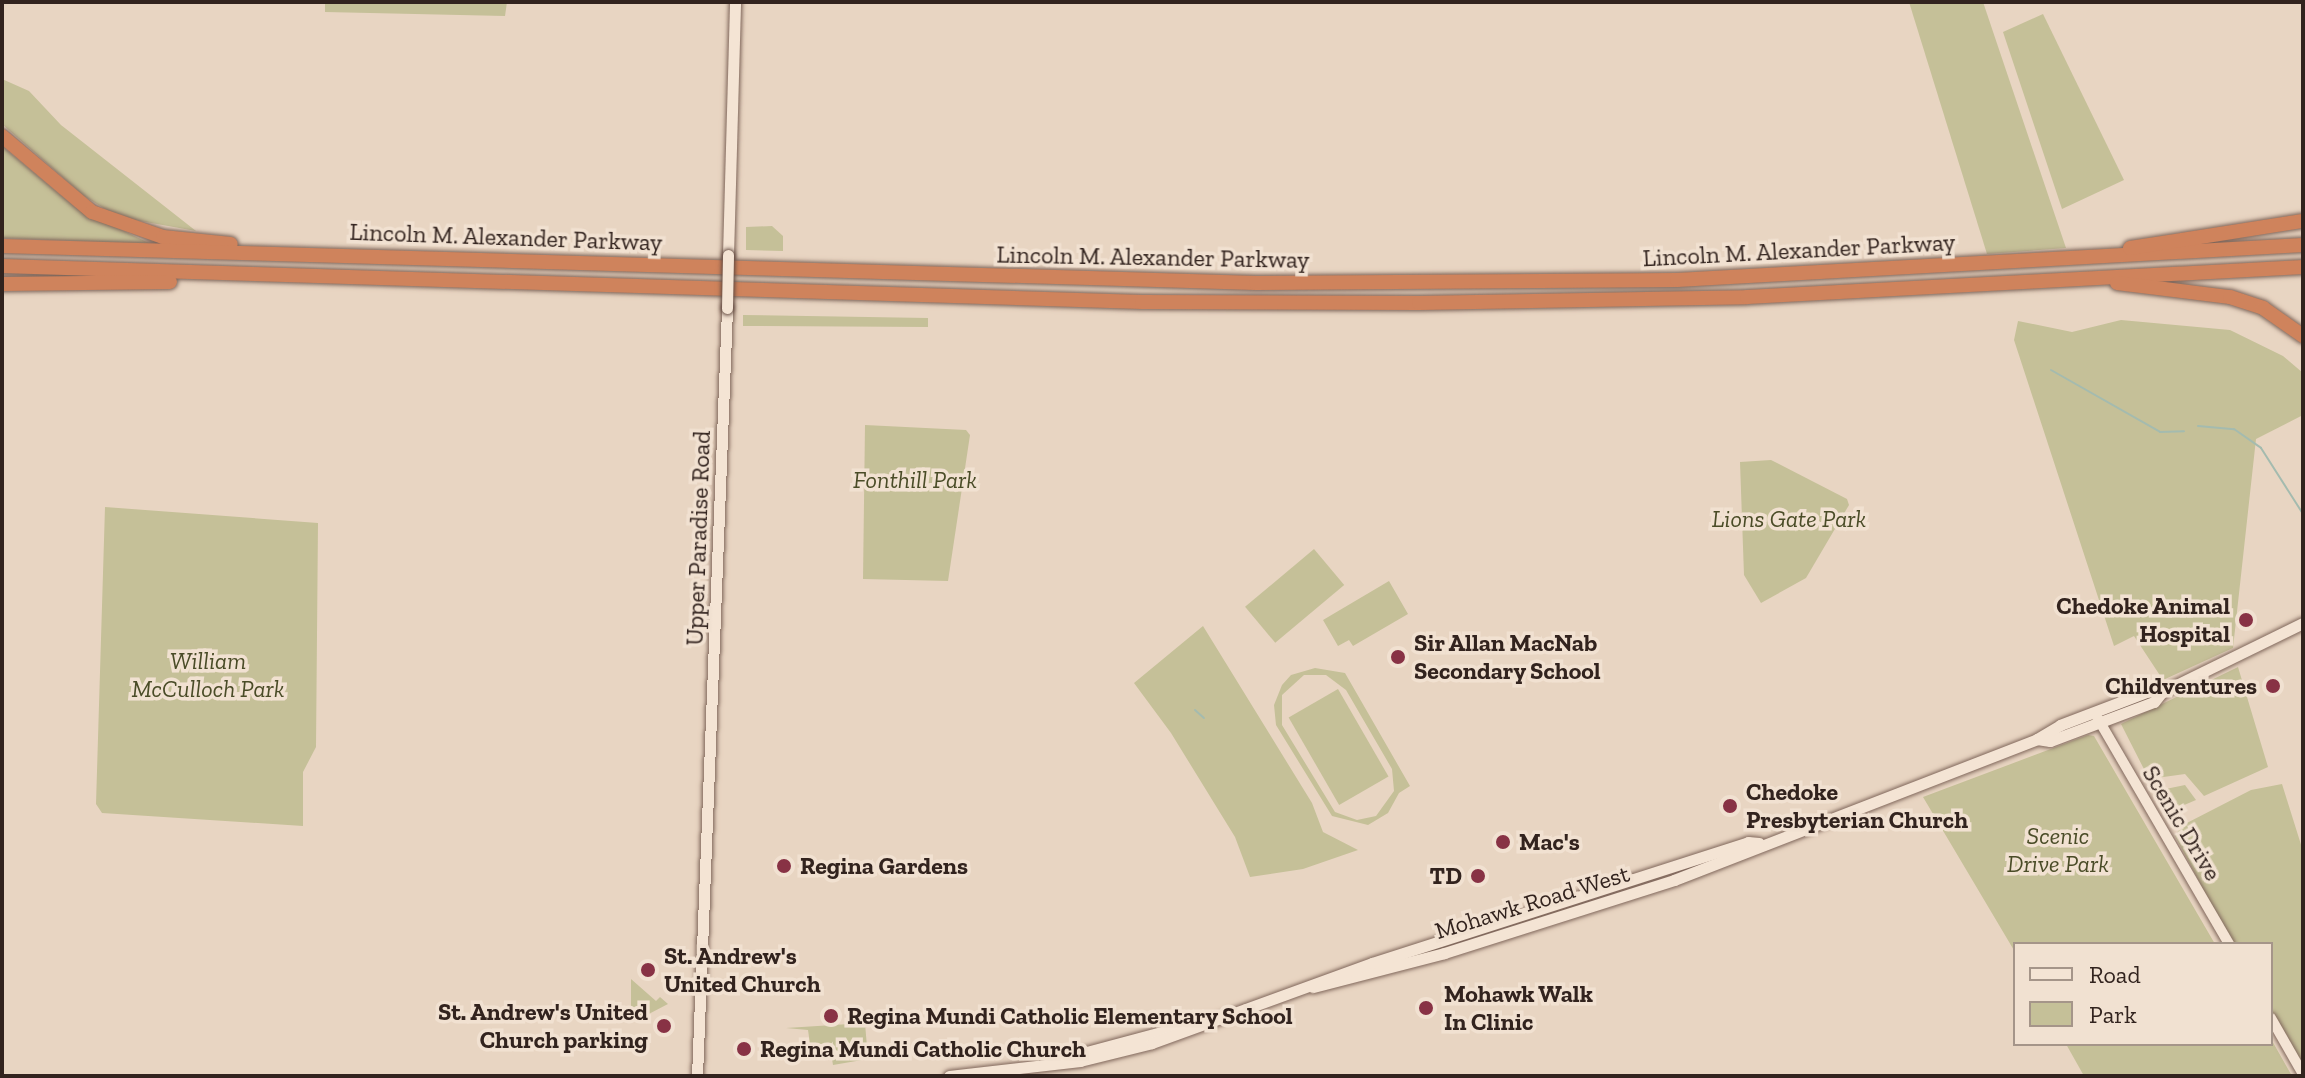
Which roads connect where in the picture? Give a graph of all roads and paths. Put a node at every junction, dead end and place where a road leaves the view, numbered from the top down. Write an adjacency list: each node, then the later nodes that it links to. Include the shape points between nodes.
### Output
1 (735, 2): 23 (main road, Upper Paradise Road, bridge)
2 (2, 136): 6 (highway, via 72,198 102,217 163,237)
3 (2303, 221): 7 (highway)
4 (2303, 245): 7 (highway, Lincoln M. Alexander Parkway)
5 (2, 246): 6 (highway, Lincoln M. Alexander Parkway)
6 (254, 251): 7 (highway, Lincoln M. Alexander Parkway, via 1170,281 1677,280)
7 (2093, 257)
8 (2, 266): 10 (highway, Lincoln M. Alexander Parkway)
9 (2303, 267): 11 (highway, Lincoln M. Alexander Parkway)
10 (265, 277): 11 (highway, Lincoln M. Alexander Parkway, via 1149,302 1747,297); 12 (highway)
11 (2105, 279): 13 (highway, via 2230,297 2263,308)
12 (2, 284)
13 (2303, 336)
14 (2303, 623): 15 (main road, Mohawk Road West, via 2162,692 2149,691)
15 (2096, 717): 16 (main road, Mohawk Road West); 19 (street, Scenic Drive)
16 (1759, 843): 17 (main road, Mohawk Road West, via 1748,842); 18 (main road, Mohawk Road West, via 1674,880)
17 (1512, 920): 18 (main road); 20 (main road, Mohawk Road West)
18 (1501, 935): 20 (main road, Mohawk Road West)
19 (2228, 942)
20 (1313, 987): 24 (main road, Mohawk Road West, via 1058,1061)
21 (2273, 1022): 22 (street)
22 (2303, 1074)
23 (697, 1076)
24 (949, 1076)

